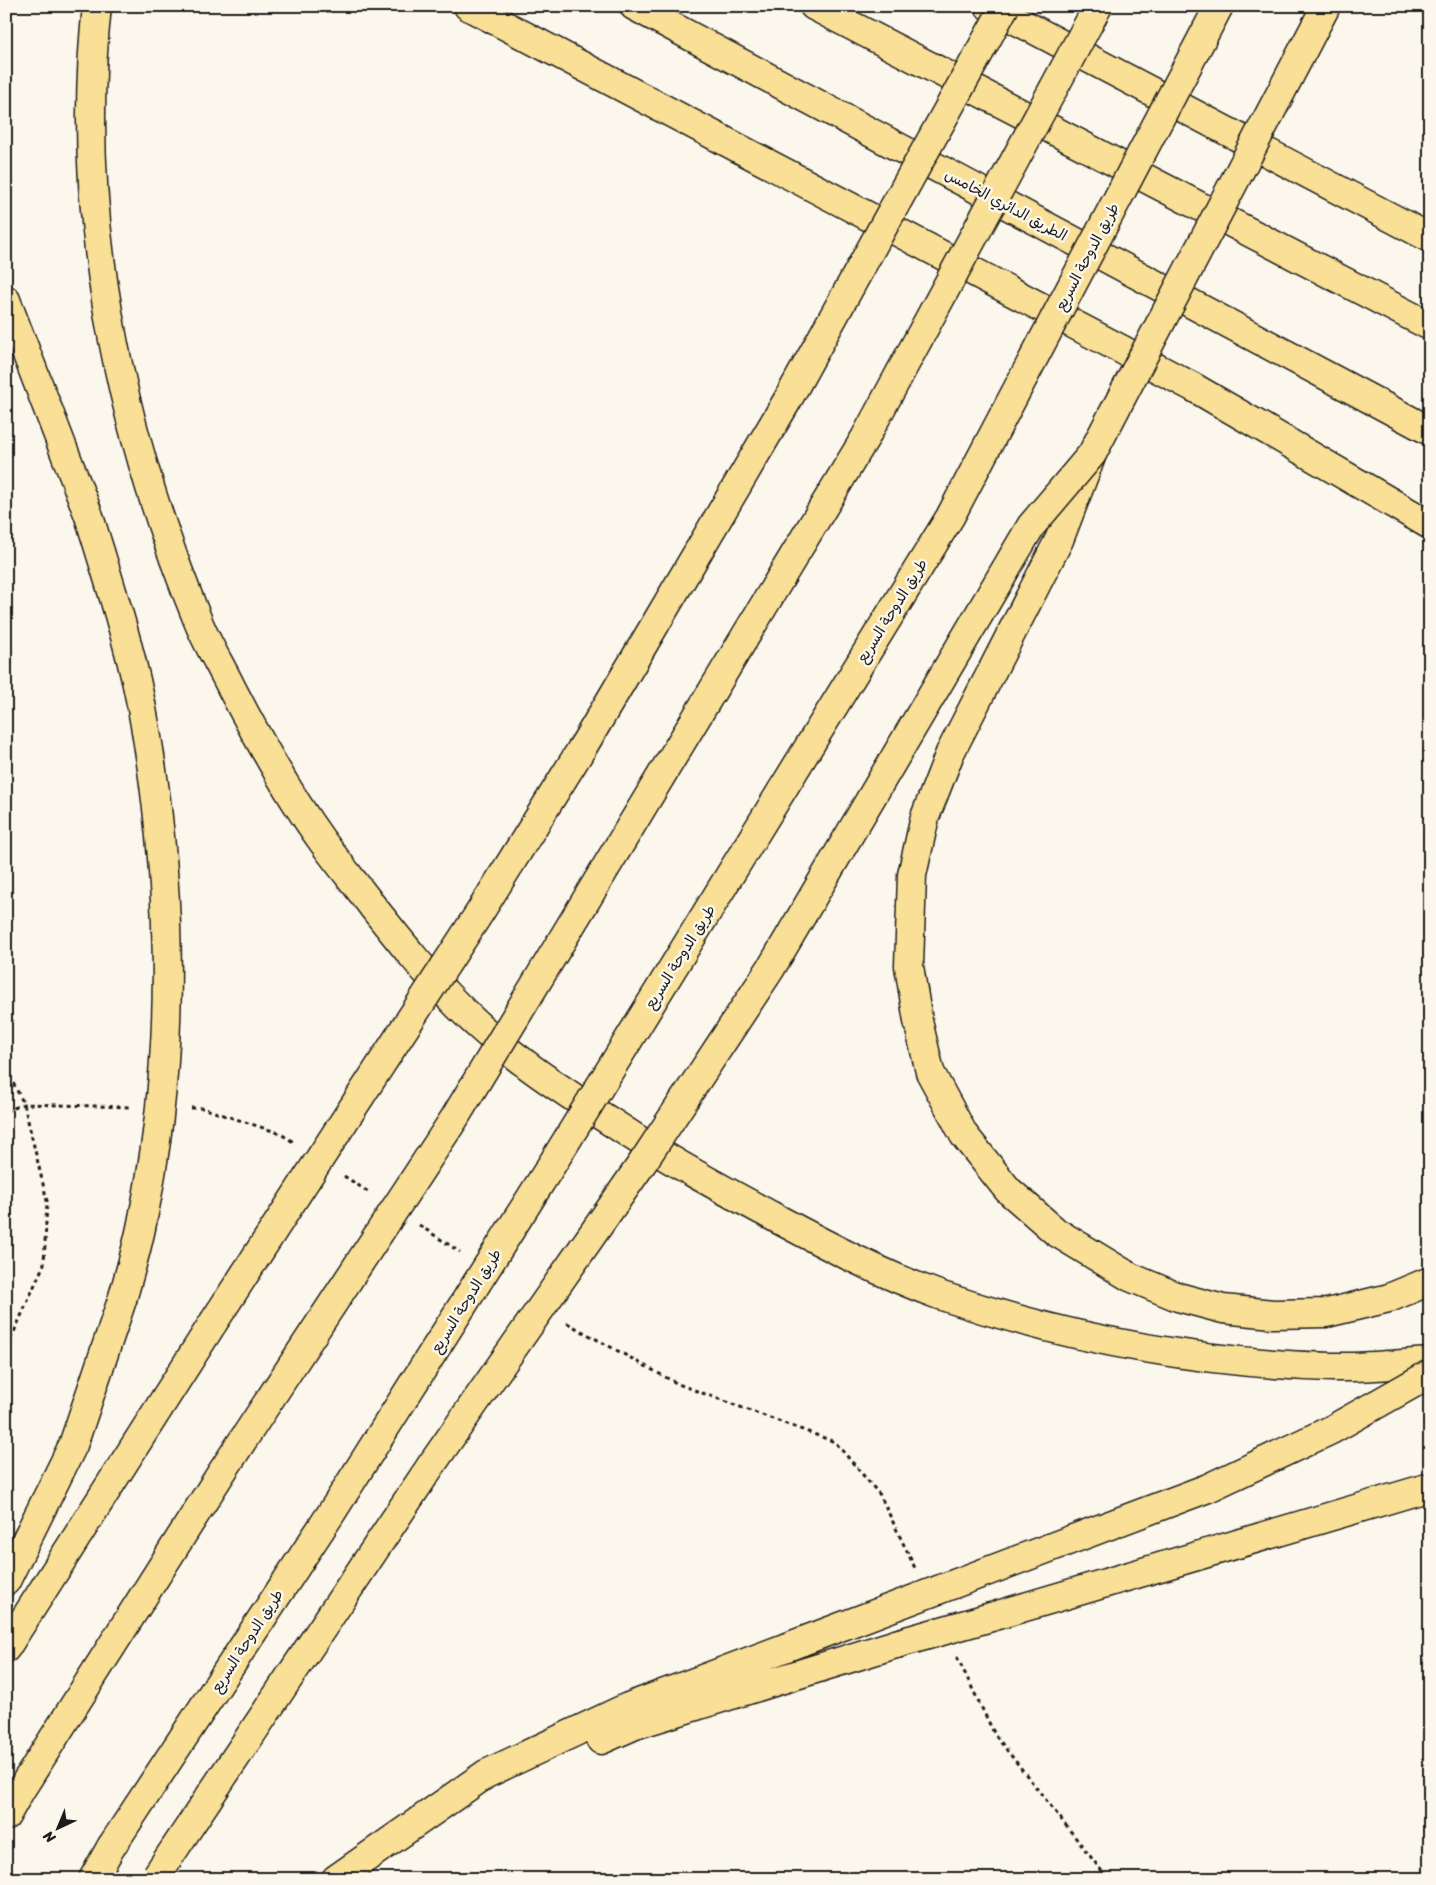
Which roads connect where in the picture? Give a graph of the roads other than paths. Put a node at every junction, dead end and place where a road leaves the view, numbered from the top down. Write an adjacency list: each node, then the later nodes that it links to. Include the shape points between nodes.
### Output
1 (97, 6): 19 (highway, via 90,98 92,186 102,274 118,367 145,468 199,626 257,736 319,837 404,945 460,1008 539,1075 674,1163 845,1255 936,1294 1023,1321 1133,1346 1336,1368)
2 (468, 6): 13 (highway)
3 (634, 6): 14 (highway, الطريق الدائري الخامس)
4 (814, 6): 12 (highway)
5 (989, 6): 10 (highway)
6 (1005, 6): 23 (highway, bridge, via 787,401 584,745 475,921)
7 (1098, 6): 24 (highway, bridge, via 865,438 454,1119 220,1475)
8 (1219, 6): 27 (highway, طريق الدوحة السريع, bridge, via 950,517 549,1170)
9 (1326, 6): 15 (highway, bridge)
10 (1430, 238)
11 (6, 300): 22 (highway, bridge, via 90,516 123,626 145,724 160,837 168,952 164,1057 156,1142 142,1224 122,1300 72,1445)
12 (1430, 326)
13 (1193, 387): 16 (highway); 17 (highway)
14 (1430, 431)
15 (1092, 454): 18 (highway, via 1058,540 950,752 925,817 912,875 909,966 930,1072 964,1135 1008,1190 1056,1232 1130,1277 1178,1297 1223,1308 1273,1314 1327,1313 1389,1298); 26 (highway, bridge, via 1031,526 765,976 642,1162 432,1464)
16 (1430, 525)
17 (1430, 543)
18 (1430, 1281)
19 (1430, 1362)
20 (1430, 1374): 25 (highway, bridge, via 1331,1430 1208,1488 628,1706 486,1774)
21 (1430, 1487): 25 (highway, bridge, via 635,1724)
22 (6, 1581)
23 (6, 1648)
24 (6, 1816)
25 (405, 1832): 28 (highway)
26 (156, 1877)
27 (93, 1879)
28 (336, 1879)

